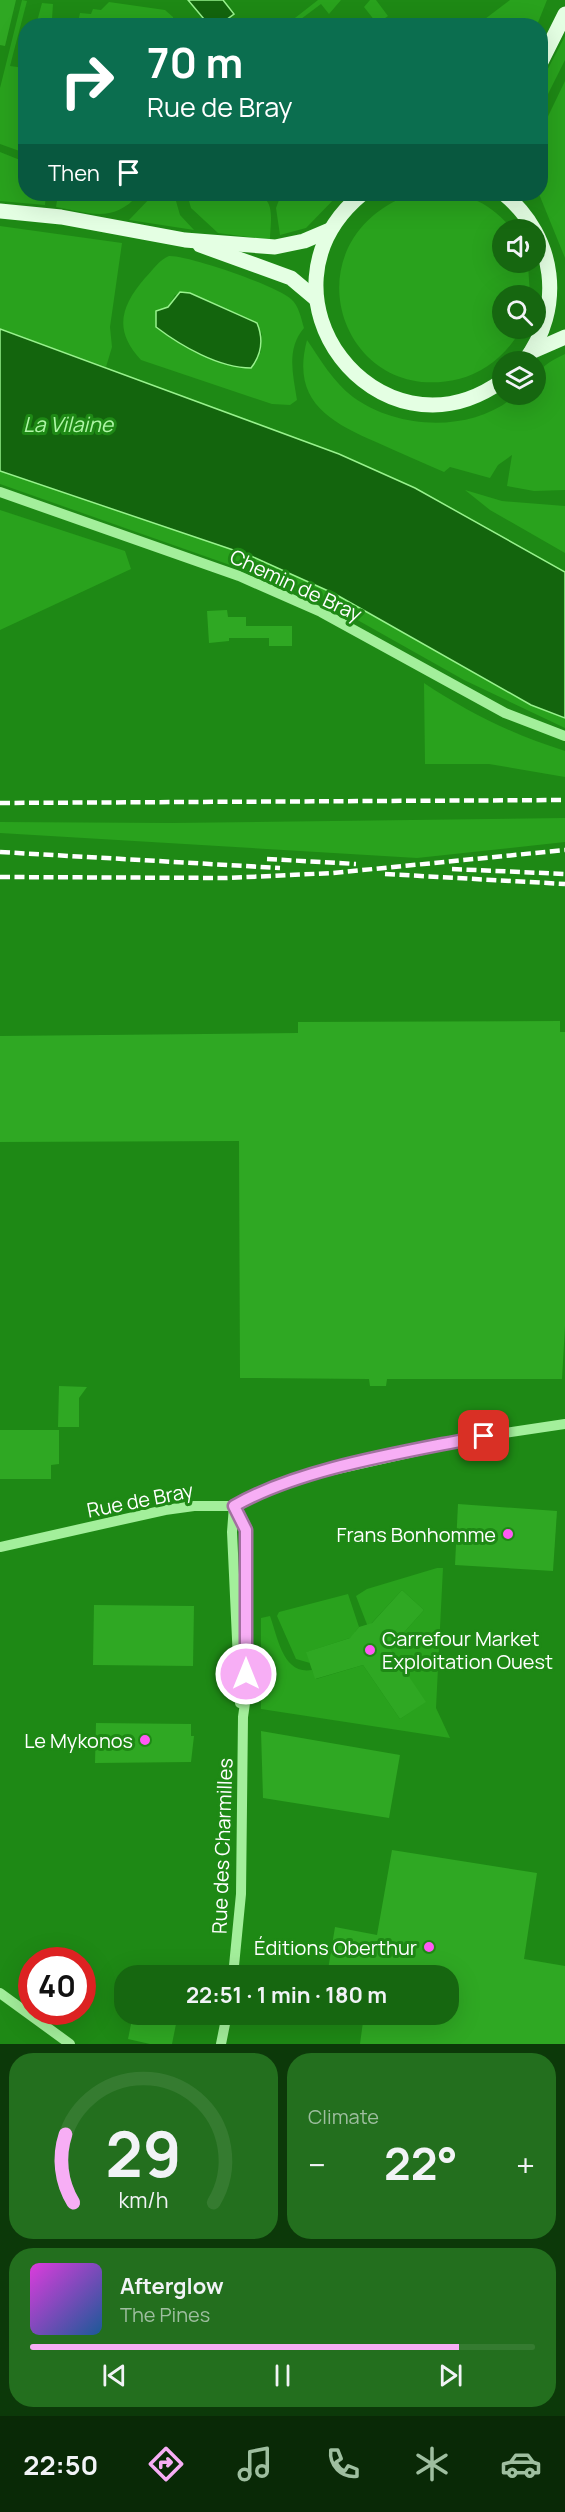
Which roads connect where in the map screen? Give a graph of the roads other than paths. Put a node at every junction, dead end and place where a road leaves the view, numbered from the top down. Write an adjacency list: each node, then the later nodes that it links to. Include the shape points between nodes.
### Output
1 (565, 14): 2 (main road)
2 (548, 48)
3 (355, 201): 8 (main road)
4 (511, 201): 7 (main road)
5 (525, 201): 7 (main road)
6 (0, 211): 9 (main road, via 61,217)
7 (529, 219)
8 (330, 230): 9 (main road, via 275,247); 13 (main road, via 317,264)
9 (185, 240): 13 (main road, via 291,279)
10 (546, 257): 11 (main road)
11 (550, 273): 12 (main road); 15 (main road, via 547,314)
12 (565, 287)
13 (316, 299): 17 (main road, via 325,334 344,364 388,395 423,404 441,404 476,396)
14 (565, 337): 16 (main road)
15 (530, 351)
16 (538, 351)
17 (492, 387)
18 (0, 492): 19 (street, Chemin de Bray, via 239,576 321,612 506,712)
19 (565, 736)
20 (565, 1424): 21 (street, Rue de Bray, via 484,1436 324,1472 273,1486)
21 (234, 1506): 22 (street, Rue de Bray, via 165,1510); 23 (street, Rue des Charmilles, via 232,1532 243,1717 242,1875)
22 (0, 1547)
23 (234, 1965)
24 (0, 1992): 26 (street)
25 (225, 2025): 27 (street)
26 (70, 2044)
27 (221, 2044)

